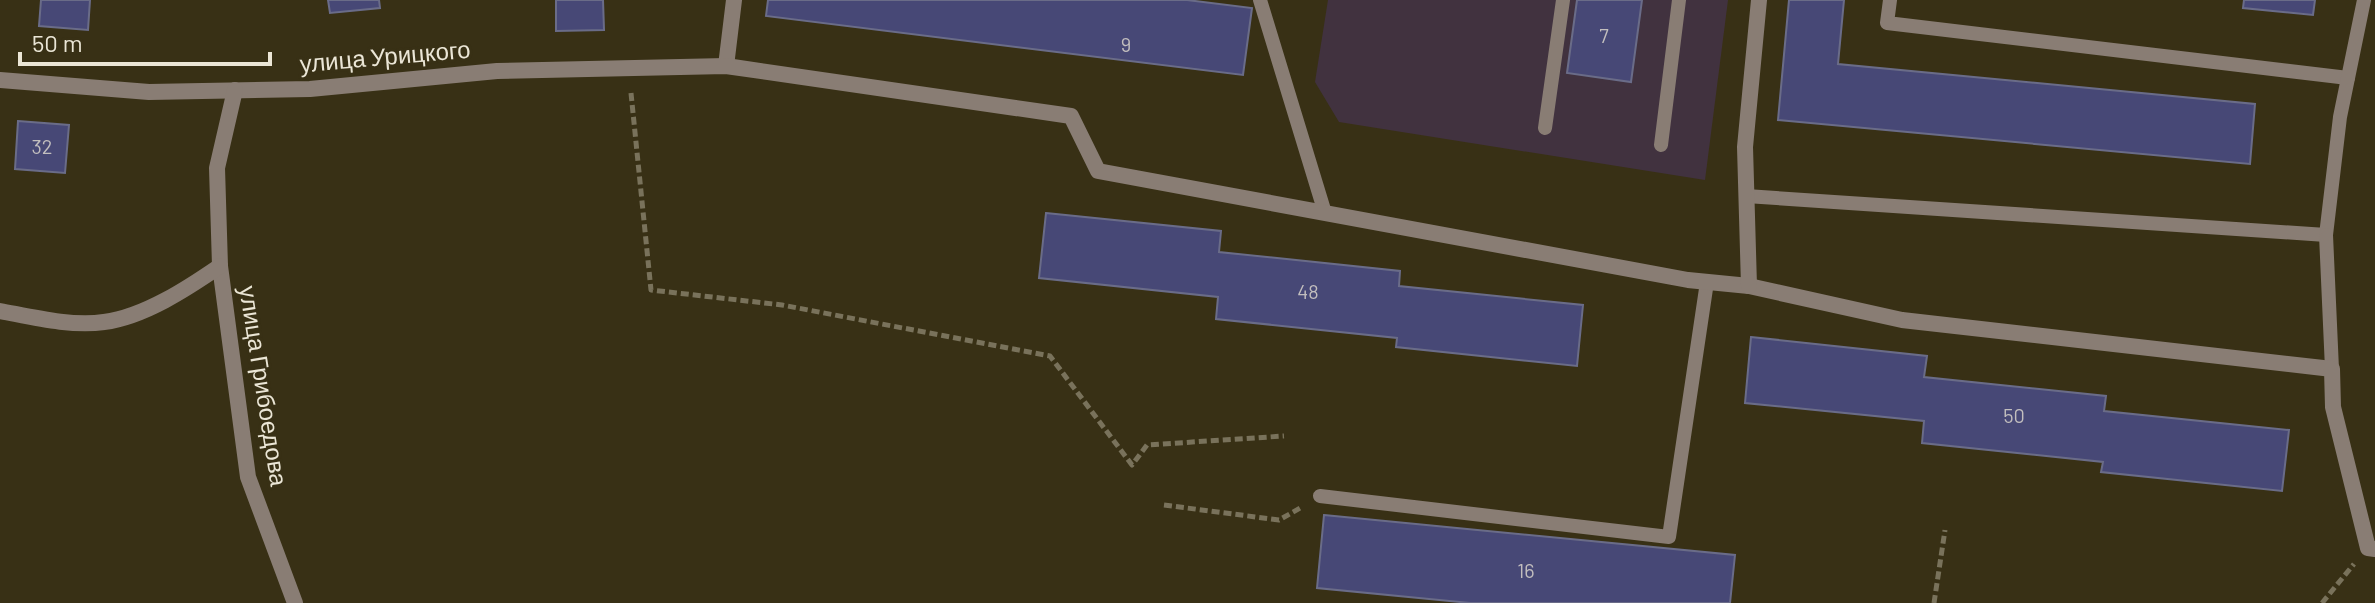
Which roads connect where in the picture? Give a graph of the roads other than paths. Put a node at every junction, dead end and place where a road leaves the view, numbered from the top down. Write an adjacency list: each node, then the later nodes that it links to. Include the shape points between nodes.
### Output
1 (734, 0): 8 (street)
2 (1260, 0): 15 (lane)
3 (1563, 0): 12 (lane)
4 (1679, 0): 13 (lane)
5 (1759, 0): 14 (street, via 1745,147)
6 (1890, 0): 9 (lane, via 1887,23)
7 (2364, 0): 9 (lane)
8 (726, 66): 11 (street, улица Урицкого, via 497,71 310,89); 15 (street, улица Урицкого, via 1071,116 1098,171)
9 (2348, 78): 16 (lane)
10 (0, 80): 11 (street, улица Урицкого, via 149,92)
11 (235, 90): 17 (street, улица Грибоедова, via 217,168)
12 (1545, 128)
13 (1661, 145)
14 (1746, 196): 16 (lane); 19 (street)
15 (1325, 213): 18 (street)
16 (2326, 235): 21 (lane)
17 (220, 266): 20 (street, via 175,298 105,323); 24 (street, улица Грибоедова, via 248,477)
18 (1707, 282): 19 (street); 22 (lane, via 1669,537)
19 (1749, 286): 21 (street, via 1902,320)
20 (0, 311)
21 (2332, 369): 23 (street, via 2333,407)
22 (1320, 496)
23 (2371, 548)
24 (295, 603)

